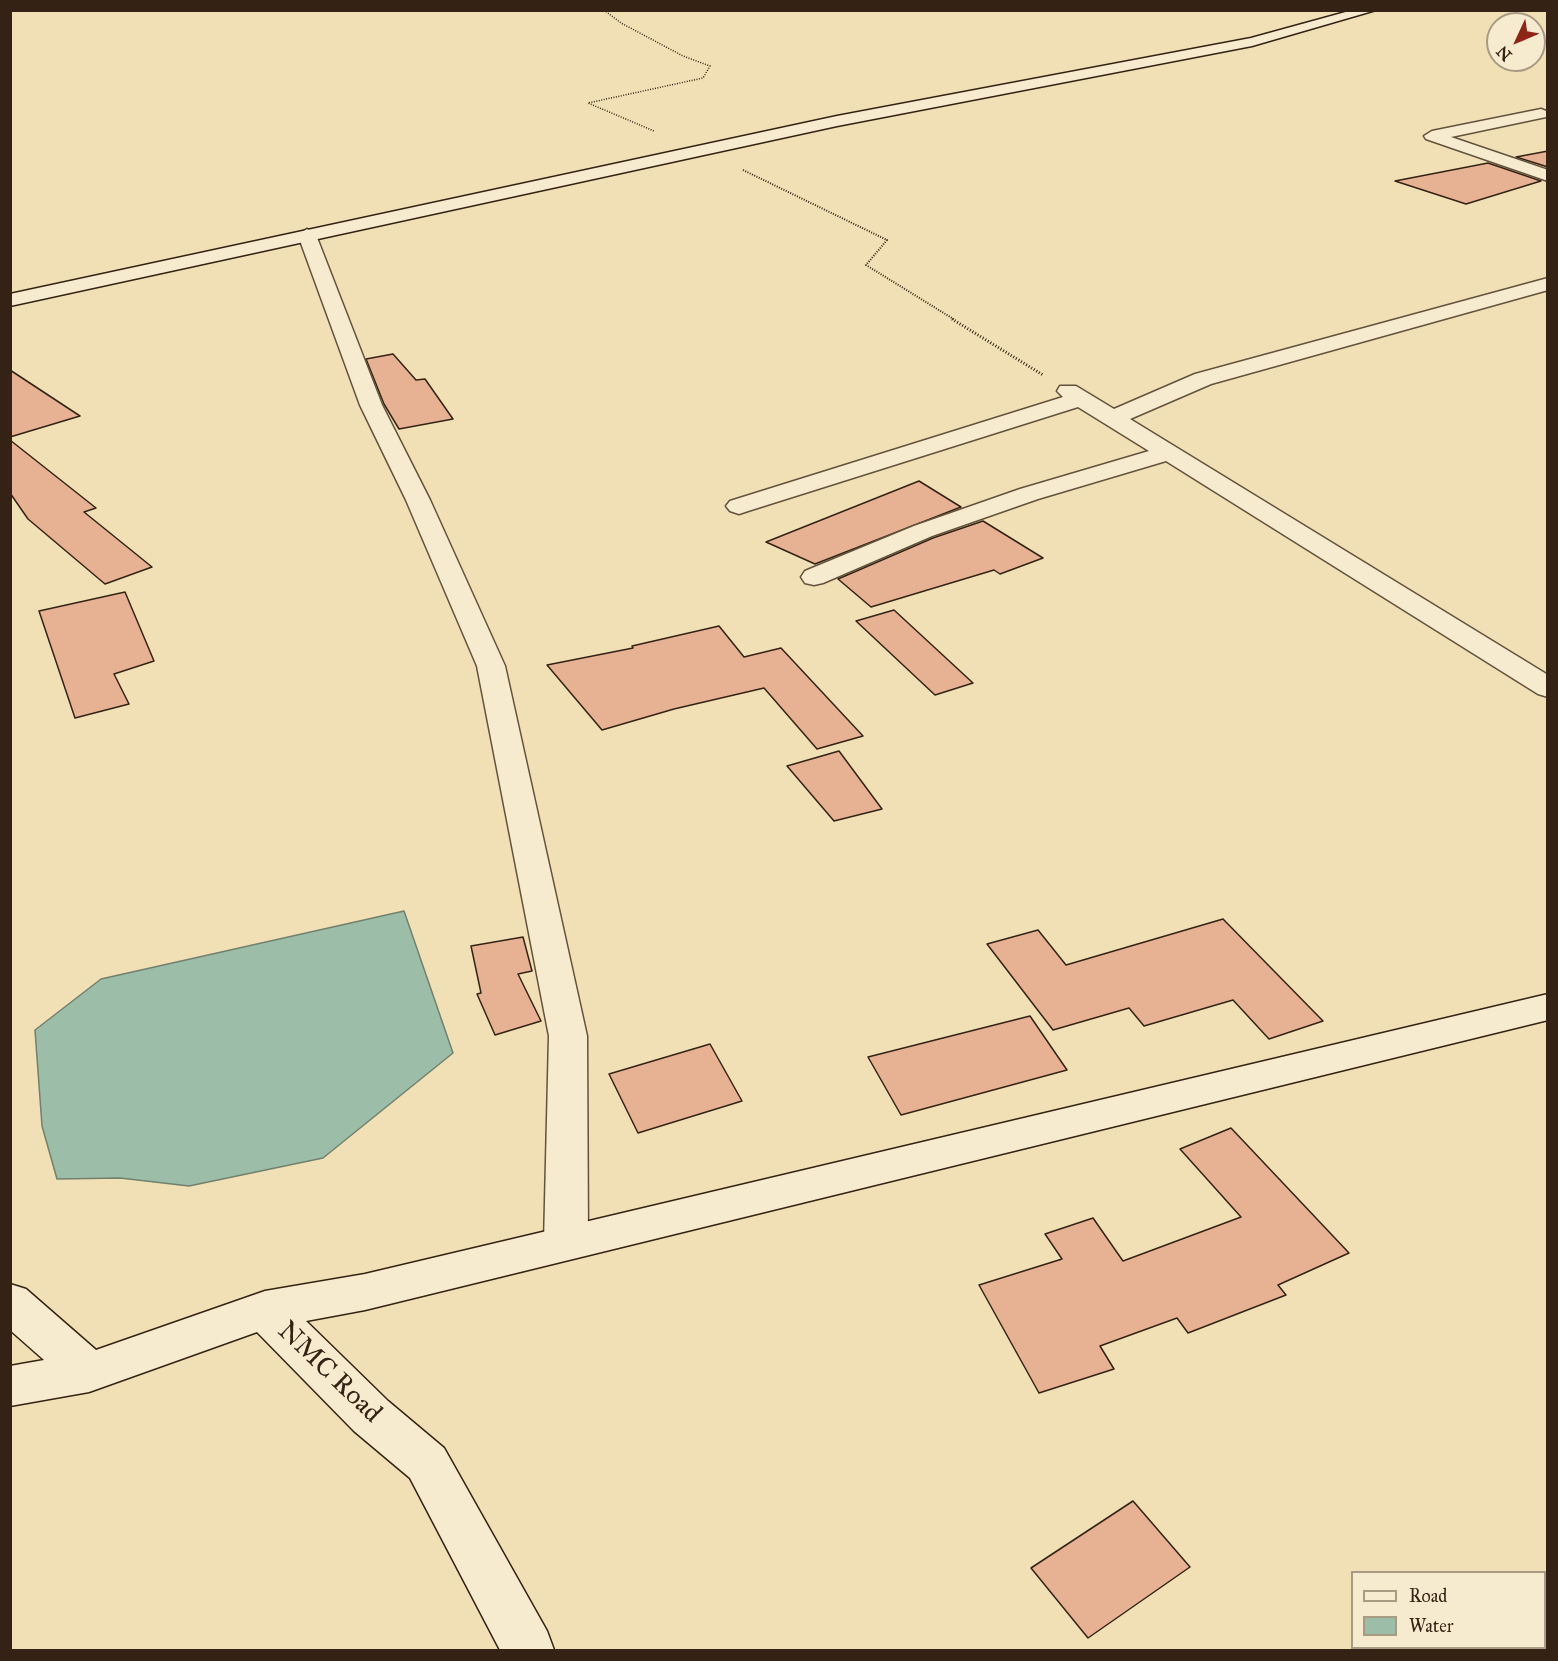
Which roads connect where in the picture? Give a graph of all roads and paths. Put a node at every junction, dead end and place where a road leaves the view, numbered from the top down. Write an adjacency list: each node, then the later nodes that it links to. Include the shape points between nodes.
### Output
1 (604, 10): 6 (path, via 672,50 710,66 703,78 588,103)
2 (1370, 10): 6 (street, via 1252,42)
3 (1541, 114): 4 (street)
4 (1502, 122): 5 (street); 7 (street, via 1432,136)
5 (1538, 134)
6 (702, 150): 8 (street); 11 (path, via 887,240 866,265)
7 (1548, 176)
8 (308, 236): 10 (street); 18 (street, via 371,405 418,500 491,666 568,1036)
9 (1548, 284): 12 (street, via 1203,379)
10 (10, 300)
11 (1075, 395): 12 (street); 14 (street)
12 (1114, 418): 13 (street)
13 (1170, 452): 15 (street, via 1018,497 923,531); 16 (street)
14 (739, 506)
15 (814, 577)
16 (1548, 688)
17 (1548, 1007): 18 (street)
18 (566, 1243): 20 (street, via 364,1292)
19 (10, 1302): 21 (street)
20 (265, 1310): 21 (street, NMC Road); 23 (street, NMC Road, via 371,1416 427,1463)
21 (89, 1372): 22 (street, NMC Road)
22 (10, 1386)
23 (528, 1650)

